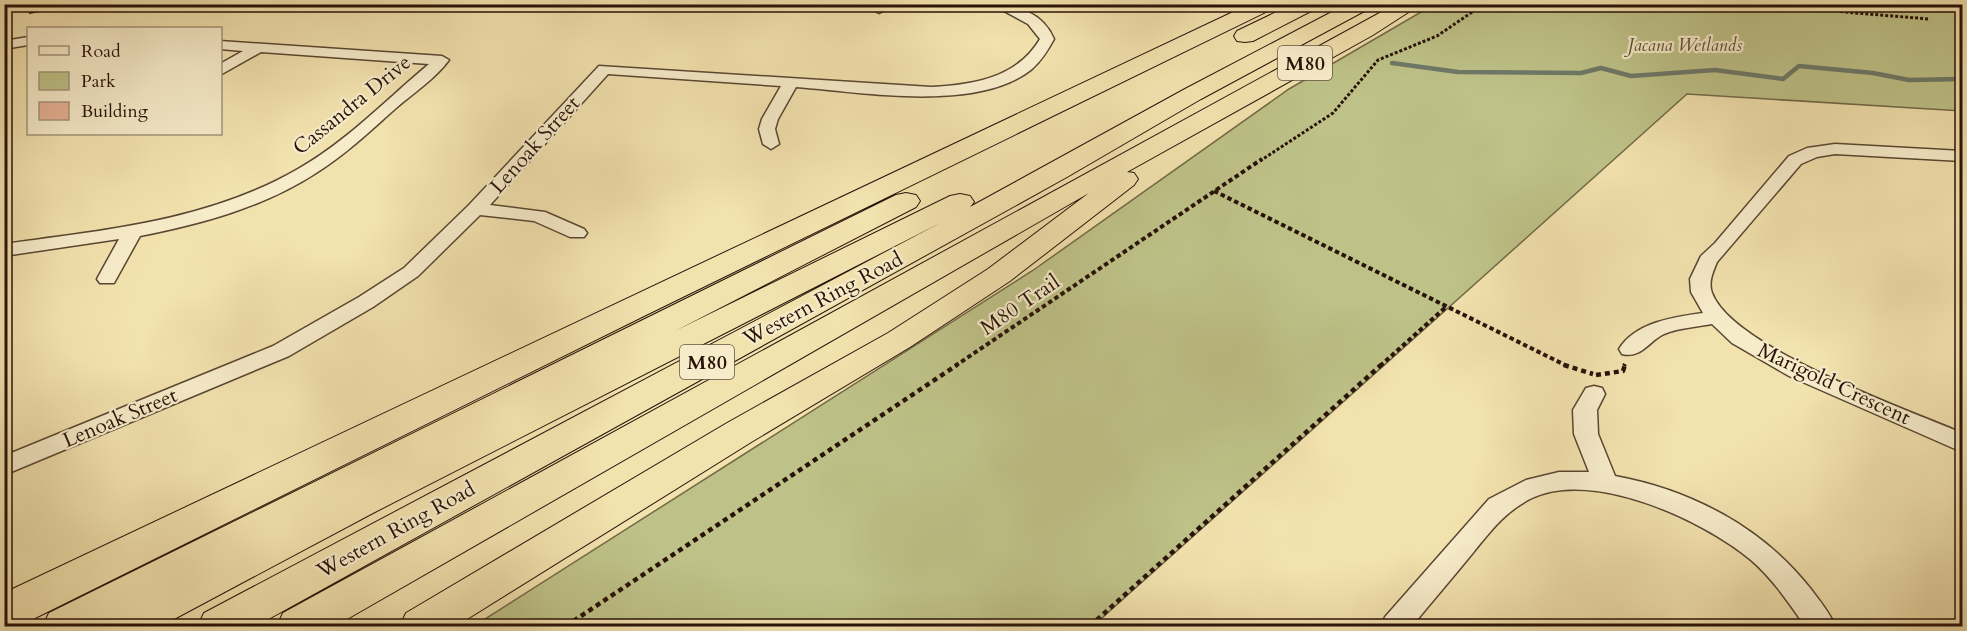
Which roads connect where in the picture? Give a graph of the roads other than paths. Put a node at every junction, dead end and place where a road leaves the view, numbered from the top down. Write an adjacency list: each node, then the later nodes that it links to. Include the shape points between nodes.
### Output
1 (997, 4): 13 (street, Lenoak Street, via 1033,21 1044,30 1047,39 1031,61 994,84 931,92)
2 (1267, 4): 28 (highway)
3 (1279, 4): 12 (highway)
4 (1310, 4): 12 (highway)
5 (1363, 4): 14 (highway, Western Ring Road / M80)
6 (1411, 4): 14 (highway, Western Ring Road / M80)
7 (27, 41): 8 (street)
8 (4, 45)
9 (222, 45): 10 (street, Cassandra Drive)
10 (258, 48): 11 (street); 18 (street, Cassandra Drive, via 442,60 305,173 219,211)
11 (222, 70)
12 (1146, 80): 29 (highway)
13 (791, 83): 15 (street, via 770,119 767,129); 17 (street, Lenoak Street, via 604,69)
14 (1196, 107): 30 (highway, via 1126,122 894,233 359,502); 31 (highway, Western Ring Road / M80, via 1058,171); 32 (highway, Western Ring Road / M80); 33 (highway, via 1090,207 999,275 899,340)
15 (771, 144)
16 (1962, 156): 22 (street, Marigold Crescent, via 1835,149 1795,160 1708,260 1700,279 1701,292)
17 (476, 209): 19 (street, via 538,216); 26 (street, Lenoak Street, via 411,272 281,351)
18 (132, 233): 20 (street, Cassandra Drive); 21 (street)
19 (577, 233)
20 (4, 250)
21 (107, 279)
22 (1716, 317): 23 (street, via 1655,330); 25 (street, Marigold Crescent, via 1740,338 1797,371)
23 (1630, 349)
24 (1595, 385): 27 (street, via 1585,410 1587,434)
25 (1962, 443)
26 (4, 466)
27 (1605, 482): 34 (street, via 1555,481 1524,490 1498,505); 35 (street, via 1669,499 1726,528 1760,552 1789,580)
28 (4, 613)
29 (64, 627)
30 (123, 627)
31 (219, 627)
32 (298, 627)
33 (421, 627)
34 (1395, 627)
35 (1821, 627)

